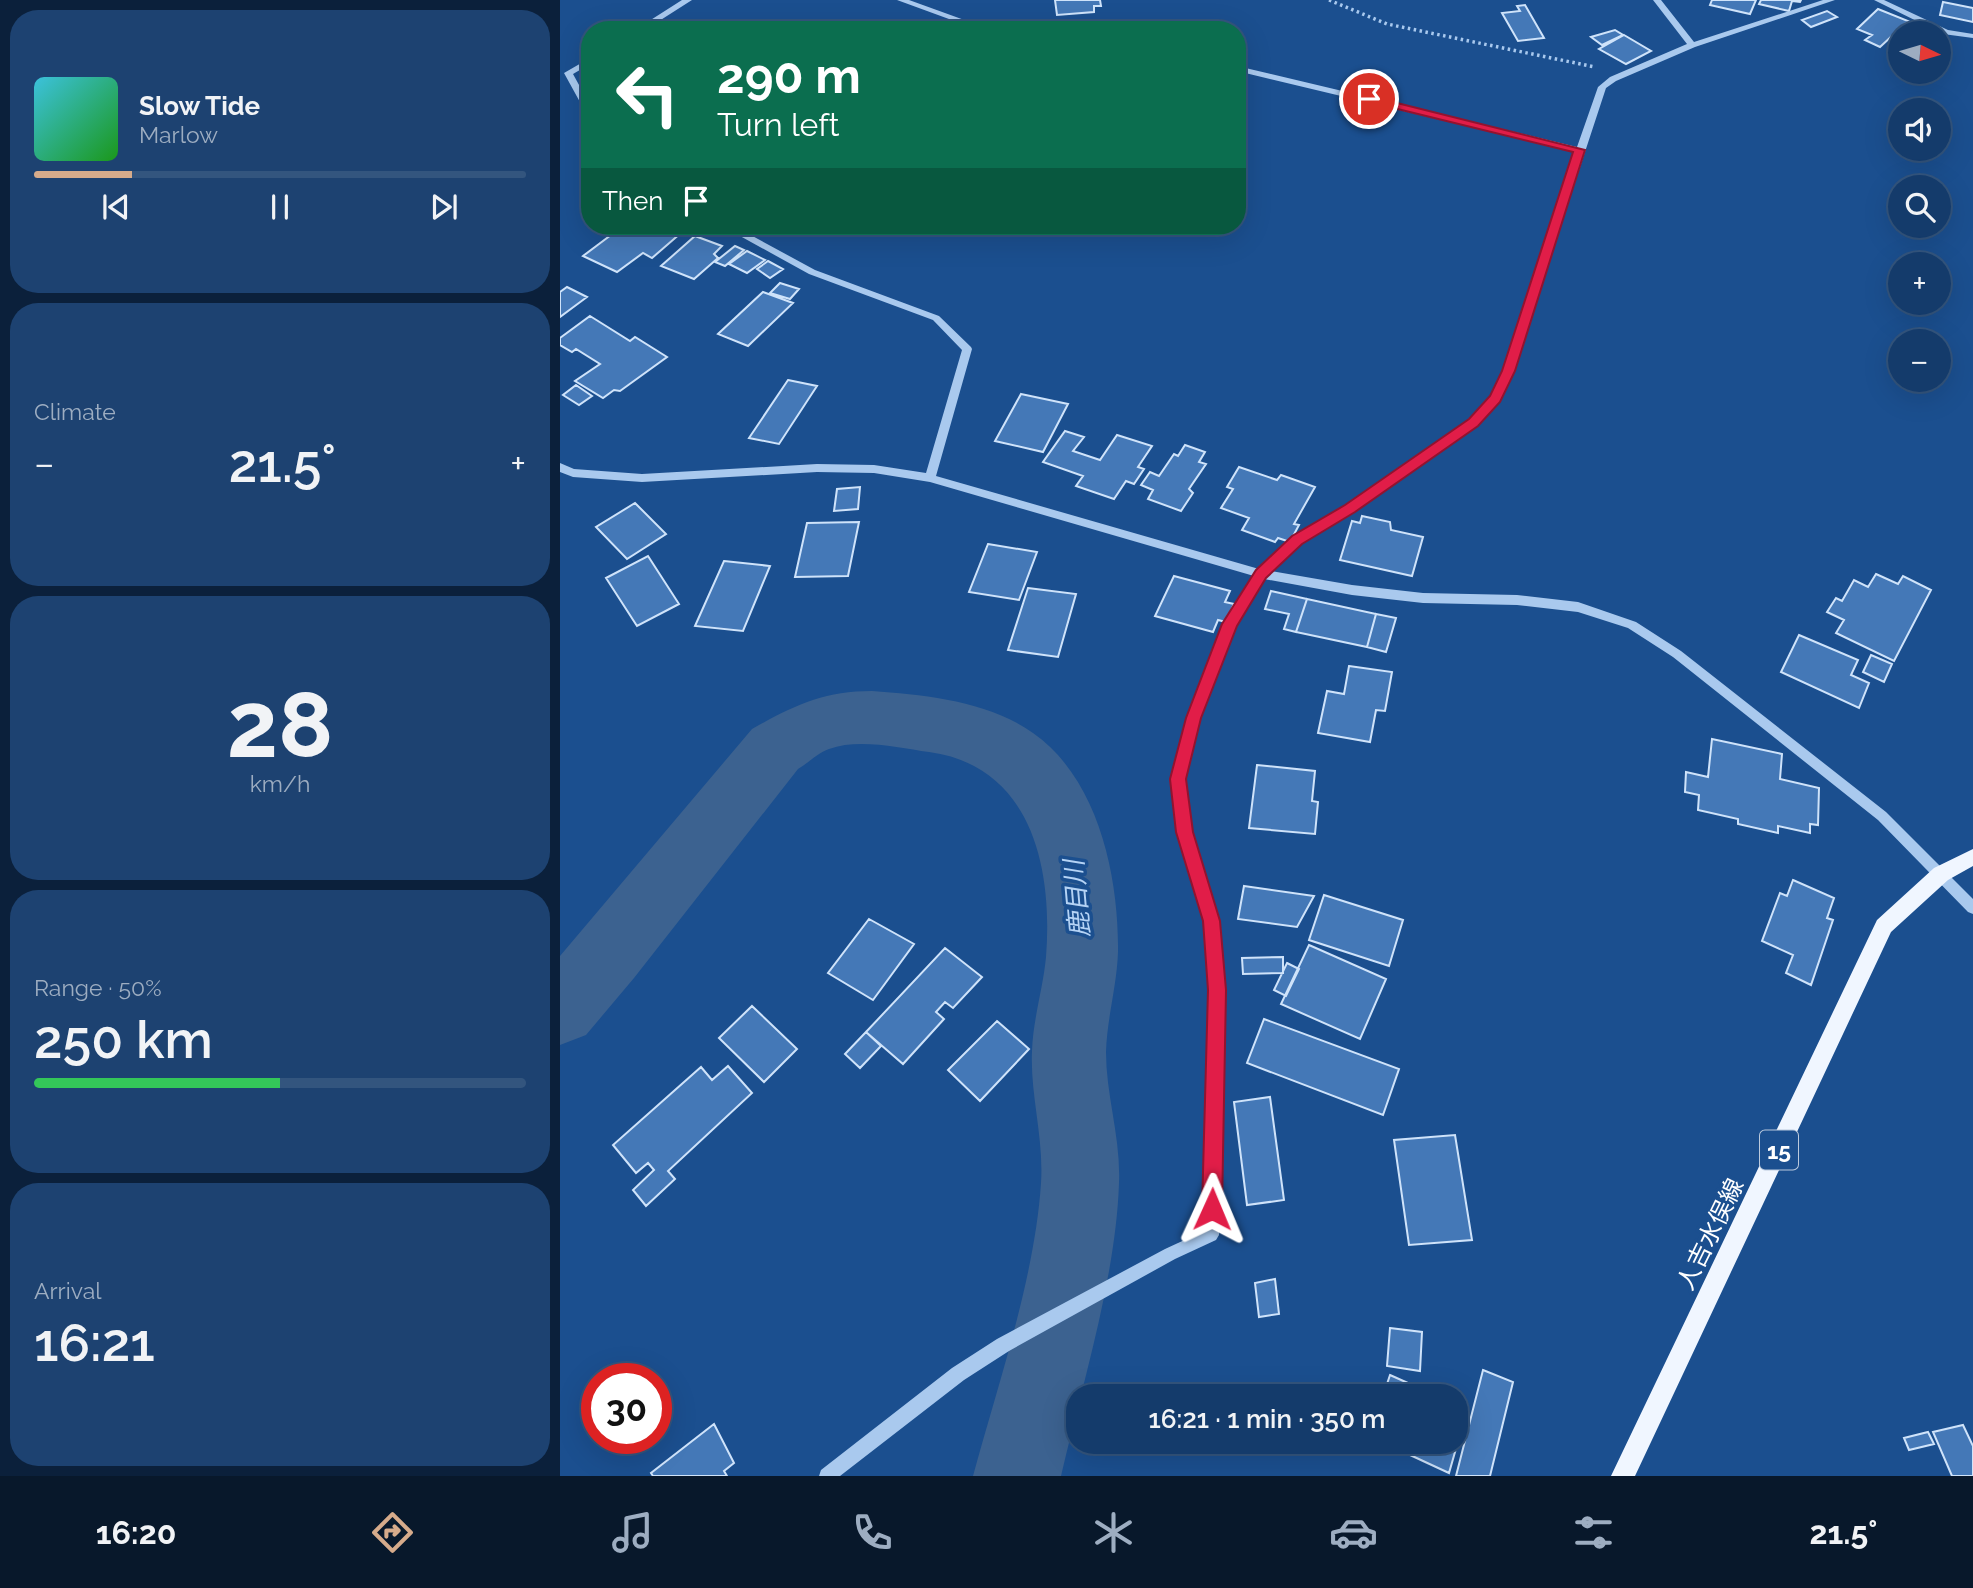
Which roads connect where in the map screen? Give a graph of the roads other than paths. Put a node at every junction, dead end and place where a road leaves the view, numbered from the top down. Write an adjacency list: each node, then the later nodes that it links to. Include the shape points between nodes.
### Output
1 (688, 0): 6 (street)
2 (901, 0): 7 (street)
3 (1657, 0): 9 (street)
4 (1831, 0): 9 (street)
5 (1878, 0): 8 (street, via 1946,32)
6 (654, 21)
7 (962, 21)
8 (1973, 36)
9 (1692, 45): 13 (street, via 1602,87)
10 (581, 65): 12 (street, via 568,73)
11 (1246, 70): 13 (street)
12 (581, 97)
13 (1579, 150): 17 (street, via 1508,371 1495,398 1474,423 1297,540)
14 (744, 235): 16 (street, via 812,272 936,318 967,349)
15 (560, 467): 16 (street, via 573,473 642,478 817,468 874,469)
16 (930, 478): 17 (street)
17 (1261, 574): 19 (street, via 1411,597 1578,607 1632,625 1677,654 1882,816); 21 (street, via 1230,624 1194,718 1178,779 1185,832 1211,921 1217,990 1211,1235 1003,1345 958,1374)
18 (1973, 857): 19 (main road, 人吉水俣線 / 15)
19 (1941, 874): 20 (street); 22 (main road, 人吉水俣線 / 15, via 1884,926)
20 (1973, 908)
21 (827, 1476)
22 (1623, 1476)

